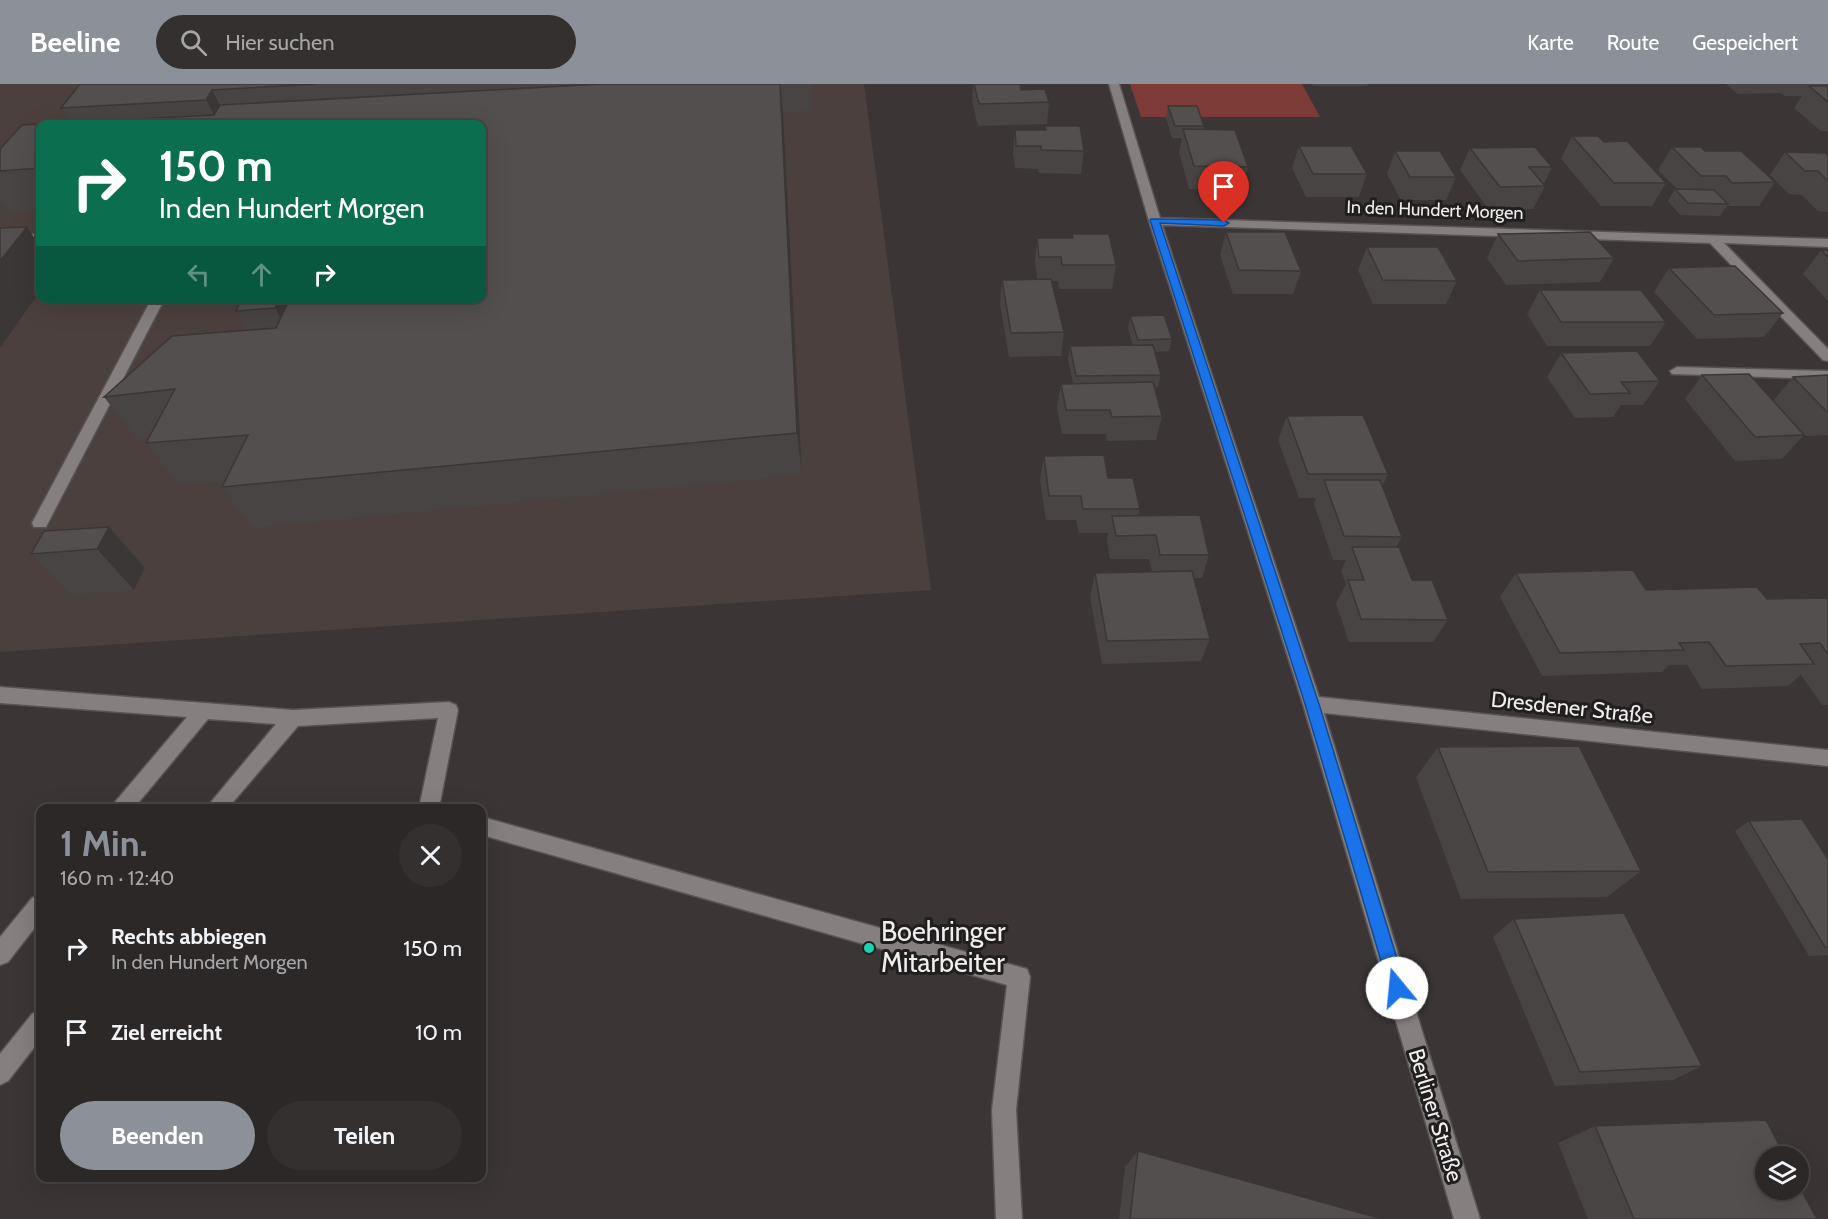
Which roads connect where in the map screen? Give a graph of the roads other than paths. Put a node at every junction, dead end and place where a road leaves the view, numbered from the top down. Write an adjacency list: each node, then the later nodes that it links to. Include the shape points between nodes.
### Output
1 (1114, 84): 2 (street, Berliner Straße)
2 (1155, 220): 4 (street, In den Hundert Morgen); 13 (street, Berliner Straße)
3 (36, 238): 5 (street)
4 (1713, 239): 6 (street, In den Hundert Morgen); 8 (street)
5 (0, 240)
6 (1828, 243)
7 (156, 303): 11 (street)
8 (1828, 357)
9 (1677, 370): 10 (street)
10 (1828, 375)
11 (40, 523)
12 (0, 694): 14 (street)
13 (1312, 704): 16 (street, Dresdener Straße); 26 (street, Berliner Straße)
14 (203, 712): 15 (street); 17 (street)
15 (292, 718): 18 (street); 19 (street, via 449,710)
16 (1828, 759)
17 (125, 804)
18 (219, 804)
19 (430, 804)
20 (486, 827): 25 (street, via 1019,976 1004,1110)
21 (36, 910): 22 (street)
22 (0, 954)
23 (36, 1027): 24 (street)
24 (0, 1073)
25 (1009, 1219)
26 (1467, 1219)

